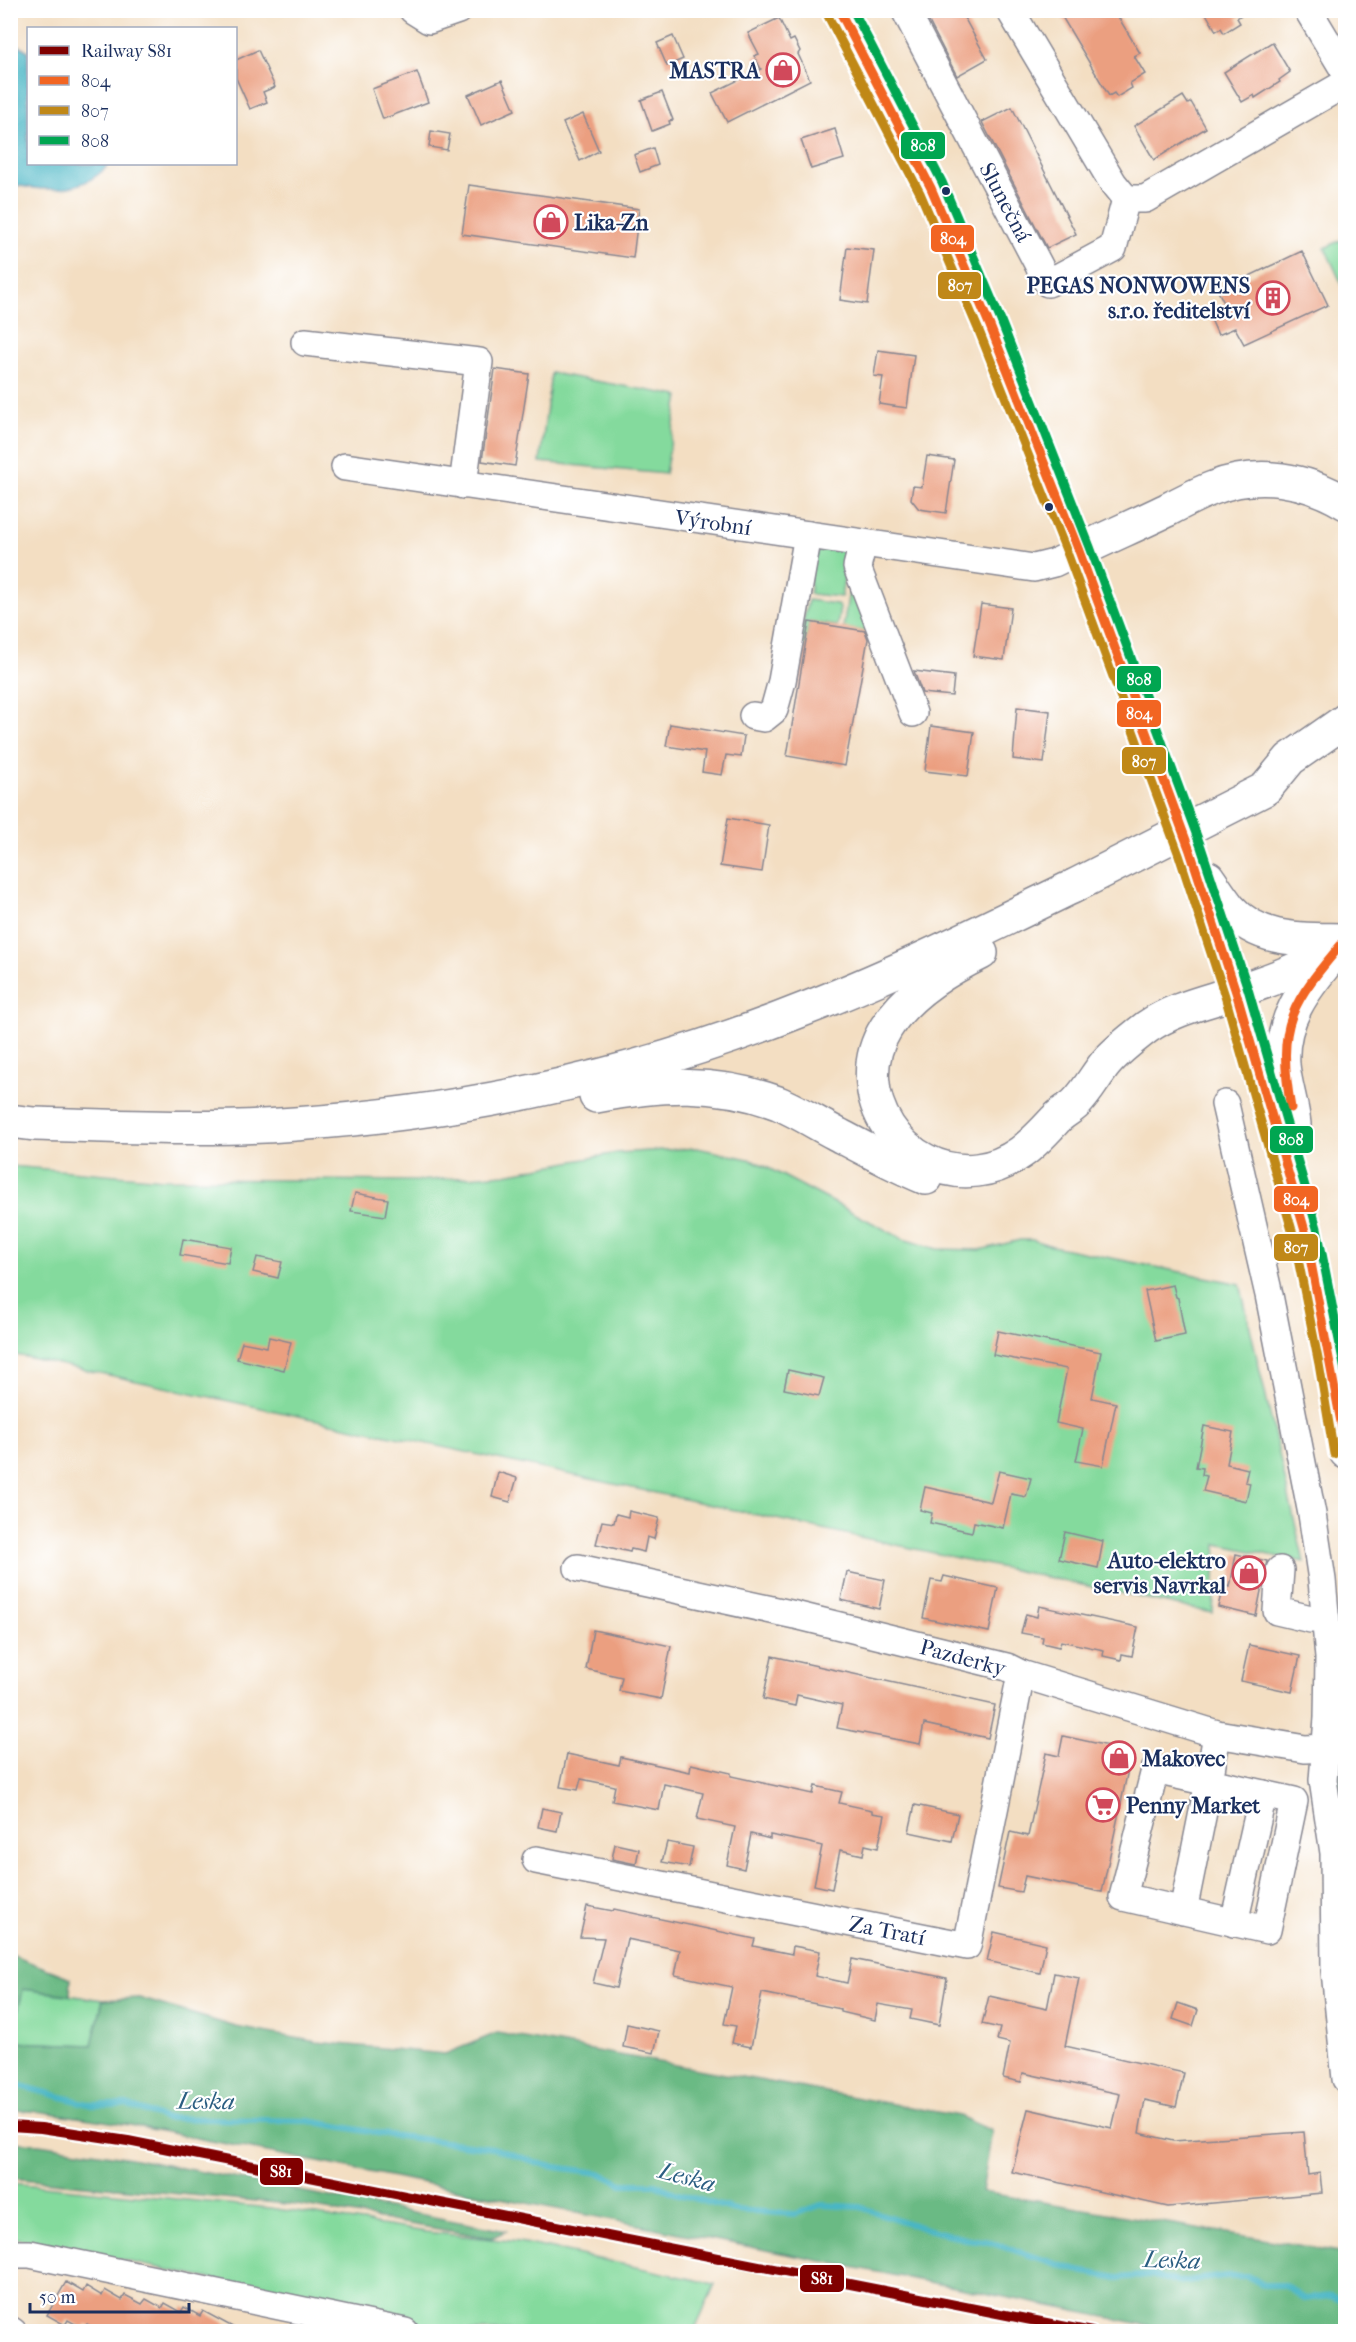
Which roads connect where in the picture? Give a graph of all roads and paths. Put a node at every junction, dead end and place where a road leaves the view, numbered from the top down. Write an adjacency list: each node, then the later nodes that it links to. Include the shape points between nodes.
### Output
1 (413, 10): 2 (street, via 429,20)
2 (458, 10)
3 (839, 10): 16 (main road, via 932,188)
4 (905, 10): 9 (street, Slunečná, via 1048,283 1113,248)
5 (1010, 10): 9 (street)
6 (1308, 10): 7 (street)
7 (1346, 73)
8 (1346, 83): 9 (street, via 1145,199)
9 (1126, 199)
10 (305, 342): 12 (street, via 479,362)
11 (345, 467): 12 (street, Výrobní)
12 (463, 485): 14 (street, Výrobní)
13 (1346, 503): 16 (main road, via 1303,483 1268,478 1240,481 1213,488)
14 (808, 535): 15 (street, Výrobní); 18 (street, via 774,710 764,718)
15 (863, 543): 16 (street, Výrobní, via 1034,568); 17 (street, via 857,567)
16 (1079, 551): 22 (main road)
17 (913, 713)
18 (753, 716)
19 (1346, 720): 21 (main road, via 1290,759)
20 (1346, 747): 21 (main road)
21 (1264, 789): 23 (main road, bridge)
22 (1190, 851): 24 (main road, via 1229,908 1252,927 1278,937); 25 (main road)
23 (1073, 887): 26 (main road, via 1059,913 961,963 911,999 884,1030 872,1074 877,1106 895,1137 906,1149 930,1163 960,1171 990,1167 1022,1154); 28 (main road, via 845,993 678,1054 536,1090)
24 (1345, 940): 25 (main road, via 1322,958); 30 (main road, via 1298,999 1283,1046)
25 (1236, 992): 26 (main road, via 1178,1011 1148,1027 1108,1060); 30 (main road)
26 (1077, 1102): 28 (main road, via 1073,1118 1061,1137 1038,1161 1008,1179 967,1186 935,1182 780,1104 726,1089 646,1087 456,1122)
27 (1225, 1104): 34 (street, via 1293,1414)
28 (365, 1117): 29 (main road, via 246,1127 34,1124)
29 (10, 1120)
30 (1305, 1231): 31 (main road)
31 (1346, 1452)
32 (578, 1568): 35 (street, Pazderky, via 795,1615 1007,1667)
33 (1280, 1570): 34 (street, via 1277,1611)
34 (1326, 1619): 37 (street, via 1329,1718)
35 (1021, 1674): 36 (street, Pazderky); 40 (street, Za Tratí, via 967,1946)
36 (1217, 1734): 37 (street, Pazderky, via 1305,1749); 38 (street)
37 (1335, 1748): 39 (street, via 1323,1780)
38 (1209, 1782): 41 (street); 41 (street, via 1155,1770 1123,1897); 41 (street, via 1294,1801 1267,1930)
39 (1340, 1859): 42 (street, via 1335,1971)
40 (536, 1860)
41 (1183, 1911)
42 (1346, 2079)
43 (10, 2254): 44 (street, via 30,2254)
44 (405, 2331)

